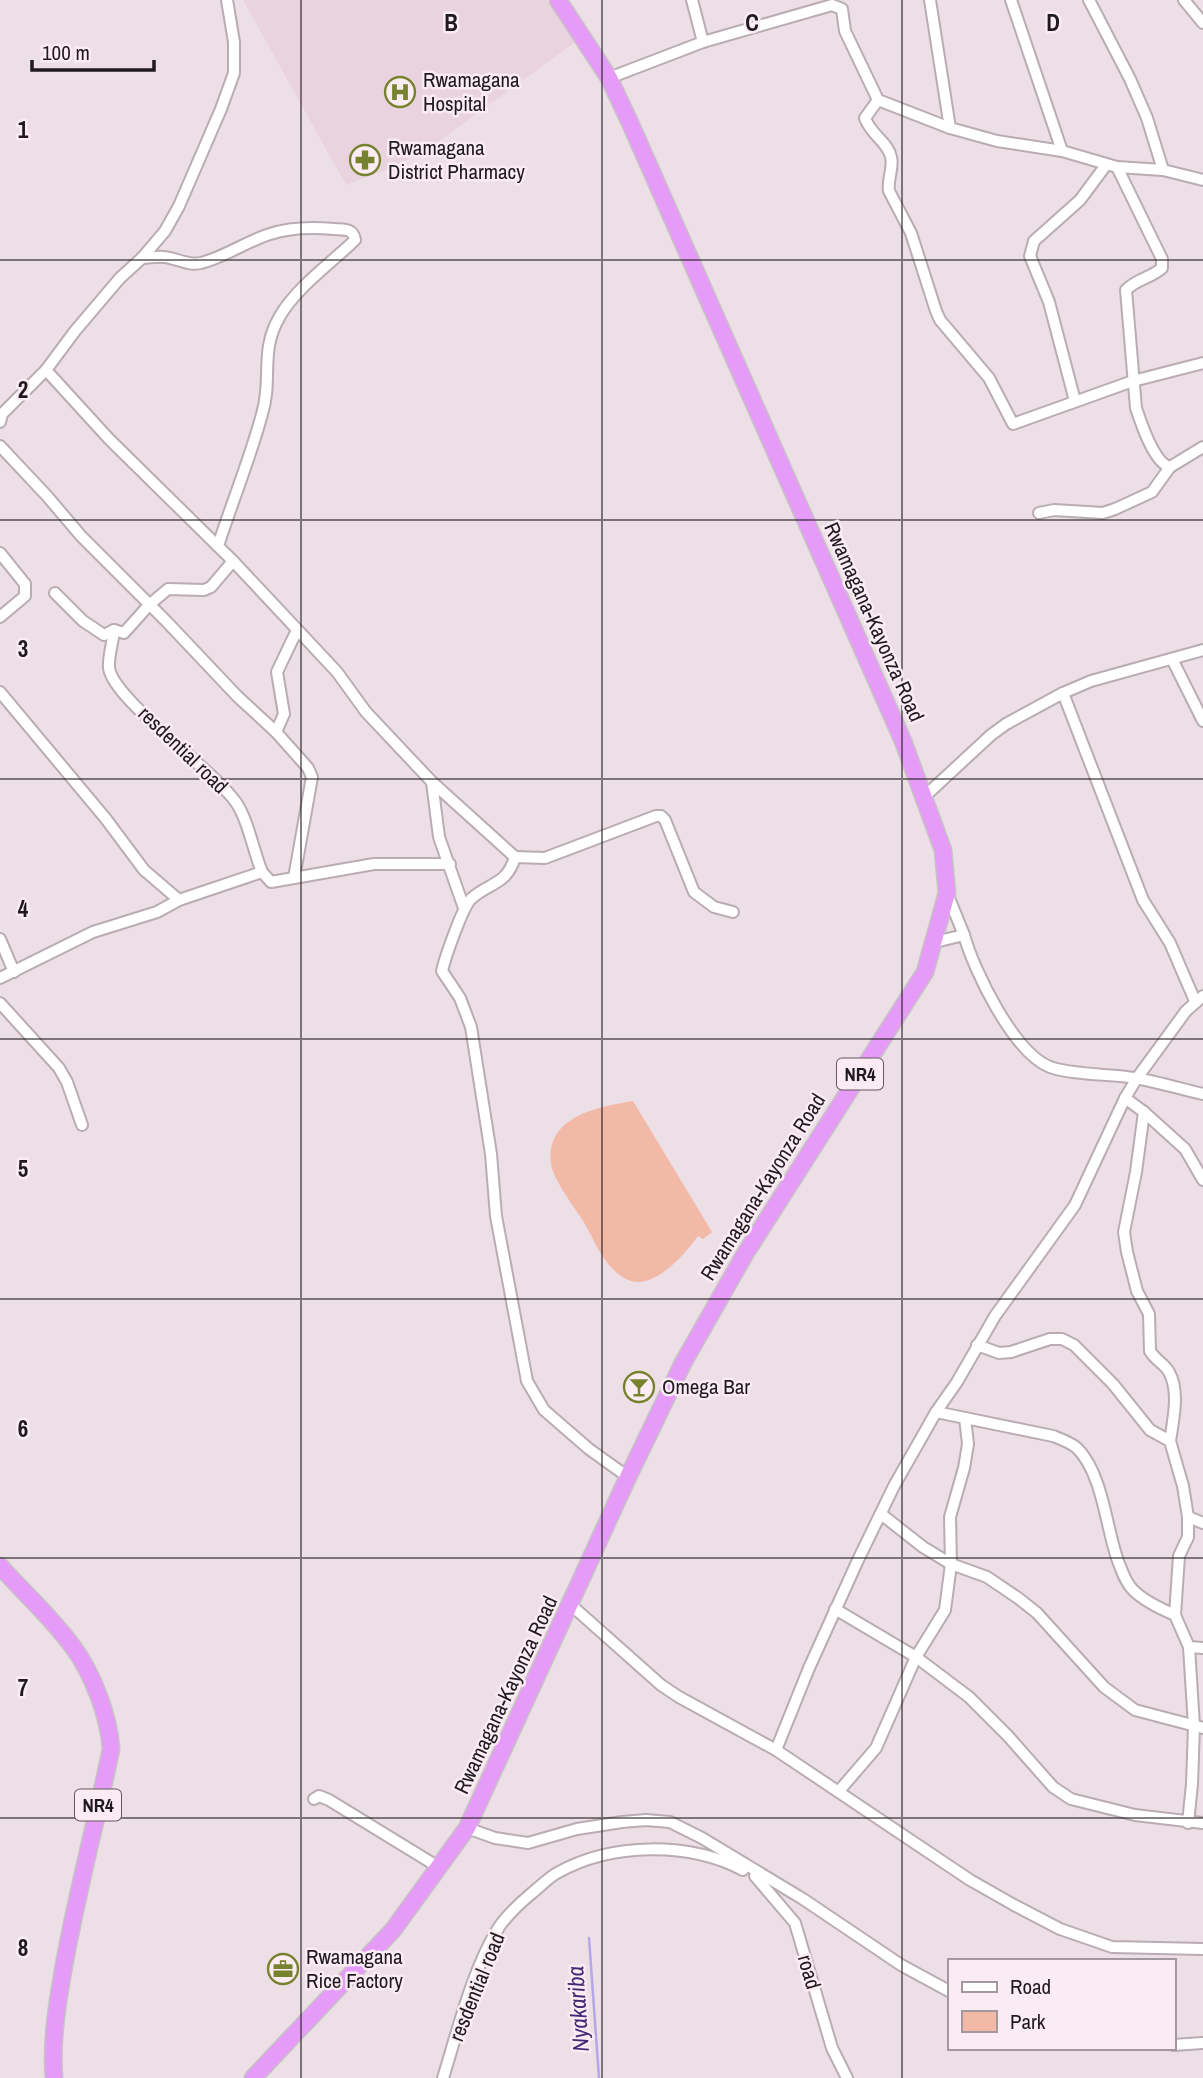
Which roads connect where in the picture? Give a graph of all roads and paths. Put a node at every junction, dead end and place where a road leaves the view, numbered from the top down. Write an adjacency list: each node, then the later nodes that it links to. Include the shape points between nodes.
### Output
1 (227, 0): 18 (street, via 234,72 178,206 165,231)
2 (692, 0): 10 (street)
3 (930, 0): 13 (street)
4 (1011, 0): 14 (street)
5 (1089, 0): 16 (street, via 1147,118)
6 (1184, 0): 9 (street)
7 (561, 2): 11 (highway, Rwamagana-Kayonza Road / NR4)
8 (844, 5): 10 (street); 12 (street, via 845,32)
9 (1203, 23)
10 (704, 42): 11 (street)
11 (609, 78): 43 (highway, Rwamagana-Kayonza Road / NR4, via 691,256)
12 (878, 100): 13 (street); 22 (street, via 865,118 892,159 889,191 911,233 940,320 989,378 1013,424)
13 (950, 128): 14 (street)
14 (1062, 151): 15 (street)
15 (1111, 166): 16 (street); 21 (street, via 1162,259 1162,268 1126,290); 22 (street, via 1031,248)
16 (1163, 170): 17 (street)
17 (1203, 180)
18 (142, 258): 20 (street, via 75,331); 28 (street, via 198,264 286,229 313,227 355,235 281,314 270,336 263,412)
19 (1203, 363): 21 (street)
20 (47, 370): 23 (street); 28 (street, via 109,439)
21 (1133, 382): 22 (street); 26 (street, via 1142,426 1160,461)
22 (1074, 401)
23 (1, 415)
24 (0, 446): 32 (street)
25 (1203, 447): 26 (street)
26 (1170, 467): 27 (street, via 1153,492 1115,509)
27 (1040, 513)
28 (218, 546): 30 (street)
29 (0, 553): 33 (street, via 25,584 24,596)
30 (233, 561): 32 (street, via 211,587 173,588); 35 (street)
31 (55, 593): 34 (street, via 103,635)
32 (149, 605): 34 (street, via 124,633); 41 (street)
33 (0, 617)
34 (114, 630): 46 (street, resdential road, via 109,668 118,687 237,803)
35 (297, 630): 41 (street, via 278,672 284,714); 42 (street)
36 (1203, 650): 37 (street)
37 (1172, 659): 39 (street); 40 (street)
38 (0, 692): 49 (street, via 144,870)
39 (1063, 693): 43 (street, via 991,734); 57 (street, via 1143,900)
40 (1203, 721)
41 (276, 732): 47 (street, via 312,777)
42 (432, 782): 44 (street); 45 (street, via 439,837)
43 (924, 797): 48 (highway, Rwamagana-Kayonza Road / NR4, via 943,849)
44 (515, 857): 50 (street, via 511,870 497,884 471,898); 51 (street, via 545,858 661,816 694,892 715,907)
45 (450, 864): 47 (street, via 374,864); 50 (street)
46 (262, 872): 47 (street, via 271,882); 49 (street)
47 (294, 878)
48 (947, 893): 52 (street); 54 (highway, Rwamagana-Kayonza Road / NR4)
49 (179, 900): 55 (street, via 157,912 93,932)
50 (464, 908): 69 (street, via 442,971 460,998 471,1027 491,1154 495,1216 527,1381 544,1410)
51 (733, 912)
52 (964, 935): 54 (street); 59 (street, via 995,1006 1035,1056 1049,1067)
53 (0, 939): 55 (street)
54 (935, 942): 69 (highway, Rwamagana-Kayonza Road / NR4, via 925,972 722,1291)
55 (14, 972): 56 (street)
56 (0, 978)
57 (1199, 999): 59 (street, via 1185,1011)
58 (0, 1003): 63 (street, via 59,1068)
59 (1137, 1078): 60 (street); 61 (street)
60 (1203, 1094)
61 (1125, 1098): 62 (street); 65 (street, via 1075,1205)
62 (1144, 1112): 64 (street, via 1185,1149); 68 (street, via 1124,1232 1137,1291 1149,1314 1150,1351 1171,1380 1174,1416)
63 (82, 1125)
64 (1203, 1180)
65 (977, 1345): 66 (street); 68 (street, via 999,1353 1062,1339 1113,1384 1150,1430)
66 (936, 1412): 67 (street); 70 (street)
67 (965, 1418): 73 (street, via 968,1444 950,1517); 77 (street, via 1053,1436 1079,1450 1095,1479 1124,1577 1133,1590)
68 (1170, 1441): 71 (street)
69 (628, 1477): 75 (highway, Rwamagana-Kayonza Road / NR4)
70 (881, 1514): 73 (street); 76 (street)
71 (1188, 1517): 72 (street); 77 (street, via 1188,1537 1179,1556)
72 (1203, 1523)
73 (951, 1564): 80 (street, via 945,1610); 81 (street, via 987,1577 1037,1613 1104,1687 1135,1710)
74 (0, 1566): 94 (highway, NR4, via 74,1648 110,1731 111,1749 61,1983)
75 (571, 1605): 82 (street, via 662,1685); 87 (highway, Rwamagana-Kayonza Road / NR4)
76 (835, 1609): 80 (street); 82 (street)
77 (1175, 1615): 78 (street)
78 (1189, 1647): 79 (street); 81 (street)
79 (1203, 1648)
80 (916, 1657): 83 (street, via 876,1748); 85 (street, via 969,1696 1053,1787 1071,1799)
81 (1198, 1727): 85 (street)
82 (776, 1750): 83 (street)
83 (839, 1791): 90 (street, via 970,1880 1060,1929 1112,1947)
84 (314, 1799): 88 (street, via 324,1797)
85 (1188, 1823): 86 (street)
86 (1203, 1823)
87 (467, 1828): 88 (highway, Rwamagana-Kayonza Road / NR4); 89 (street, via 528,1843 600,1825 663,1821 694,1833)
88 (440, 1868): 95 (highway, Rwamagana-Kayonza Road / NR4, via 369,1958)
89 (761, 1877): 91 (street); 96 (street, resdential road, via 680,1850 643,1849 609,1854 552,1876 510,1914 493,1938); 97 (street, road, via 795,1923 832,2048)
90 (1203, 1949)
91 (948, 1990)
92 (1203, 2043): 93 (street)
93 (1175, 2045)
94 (54, 2078)
95 (253, 2078)
96 (443, 2078)
97 (847, 2078)

